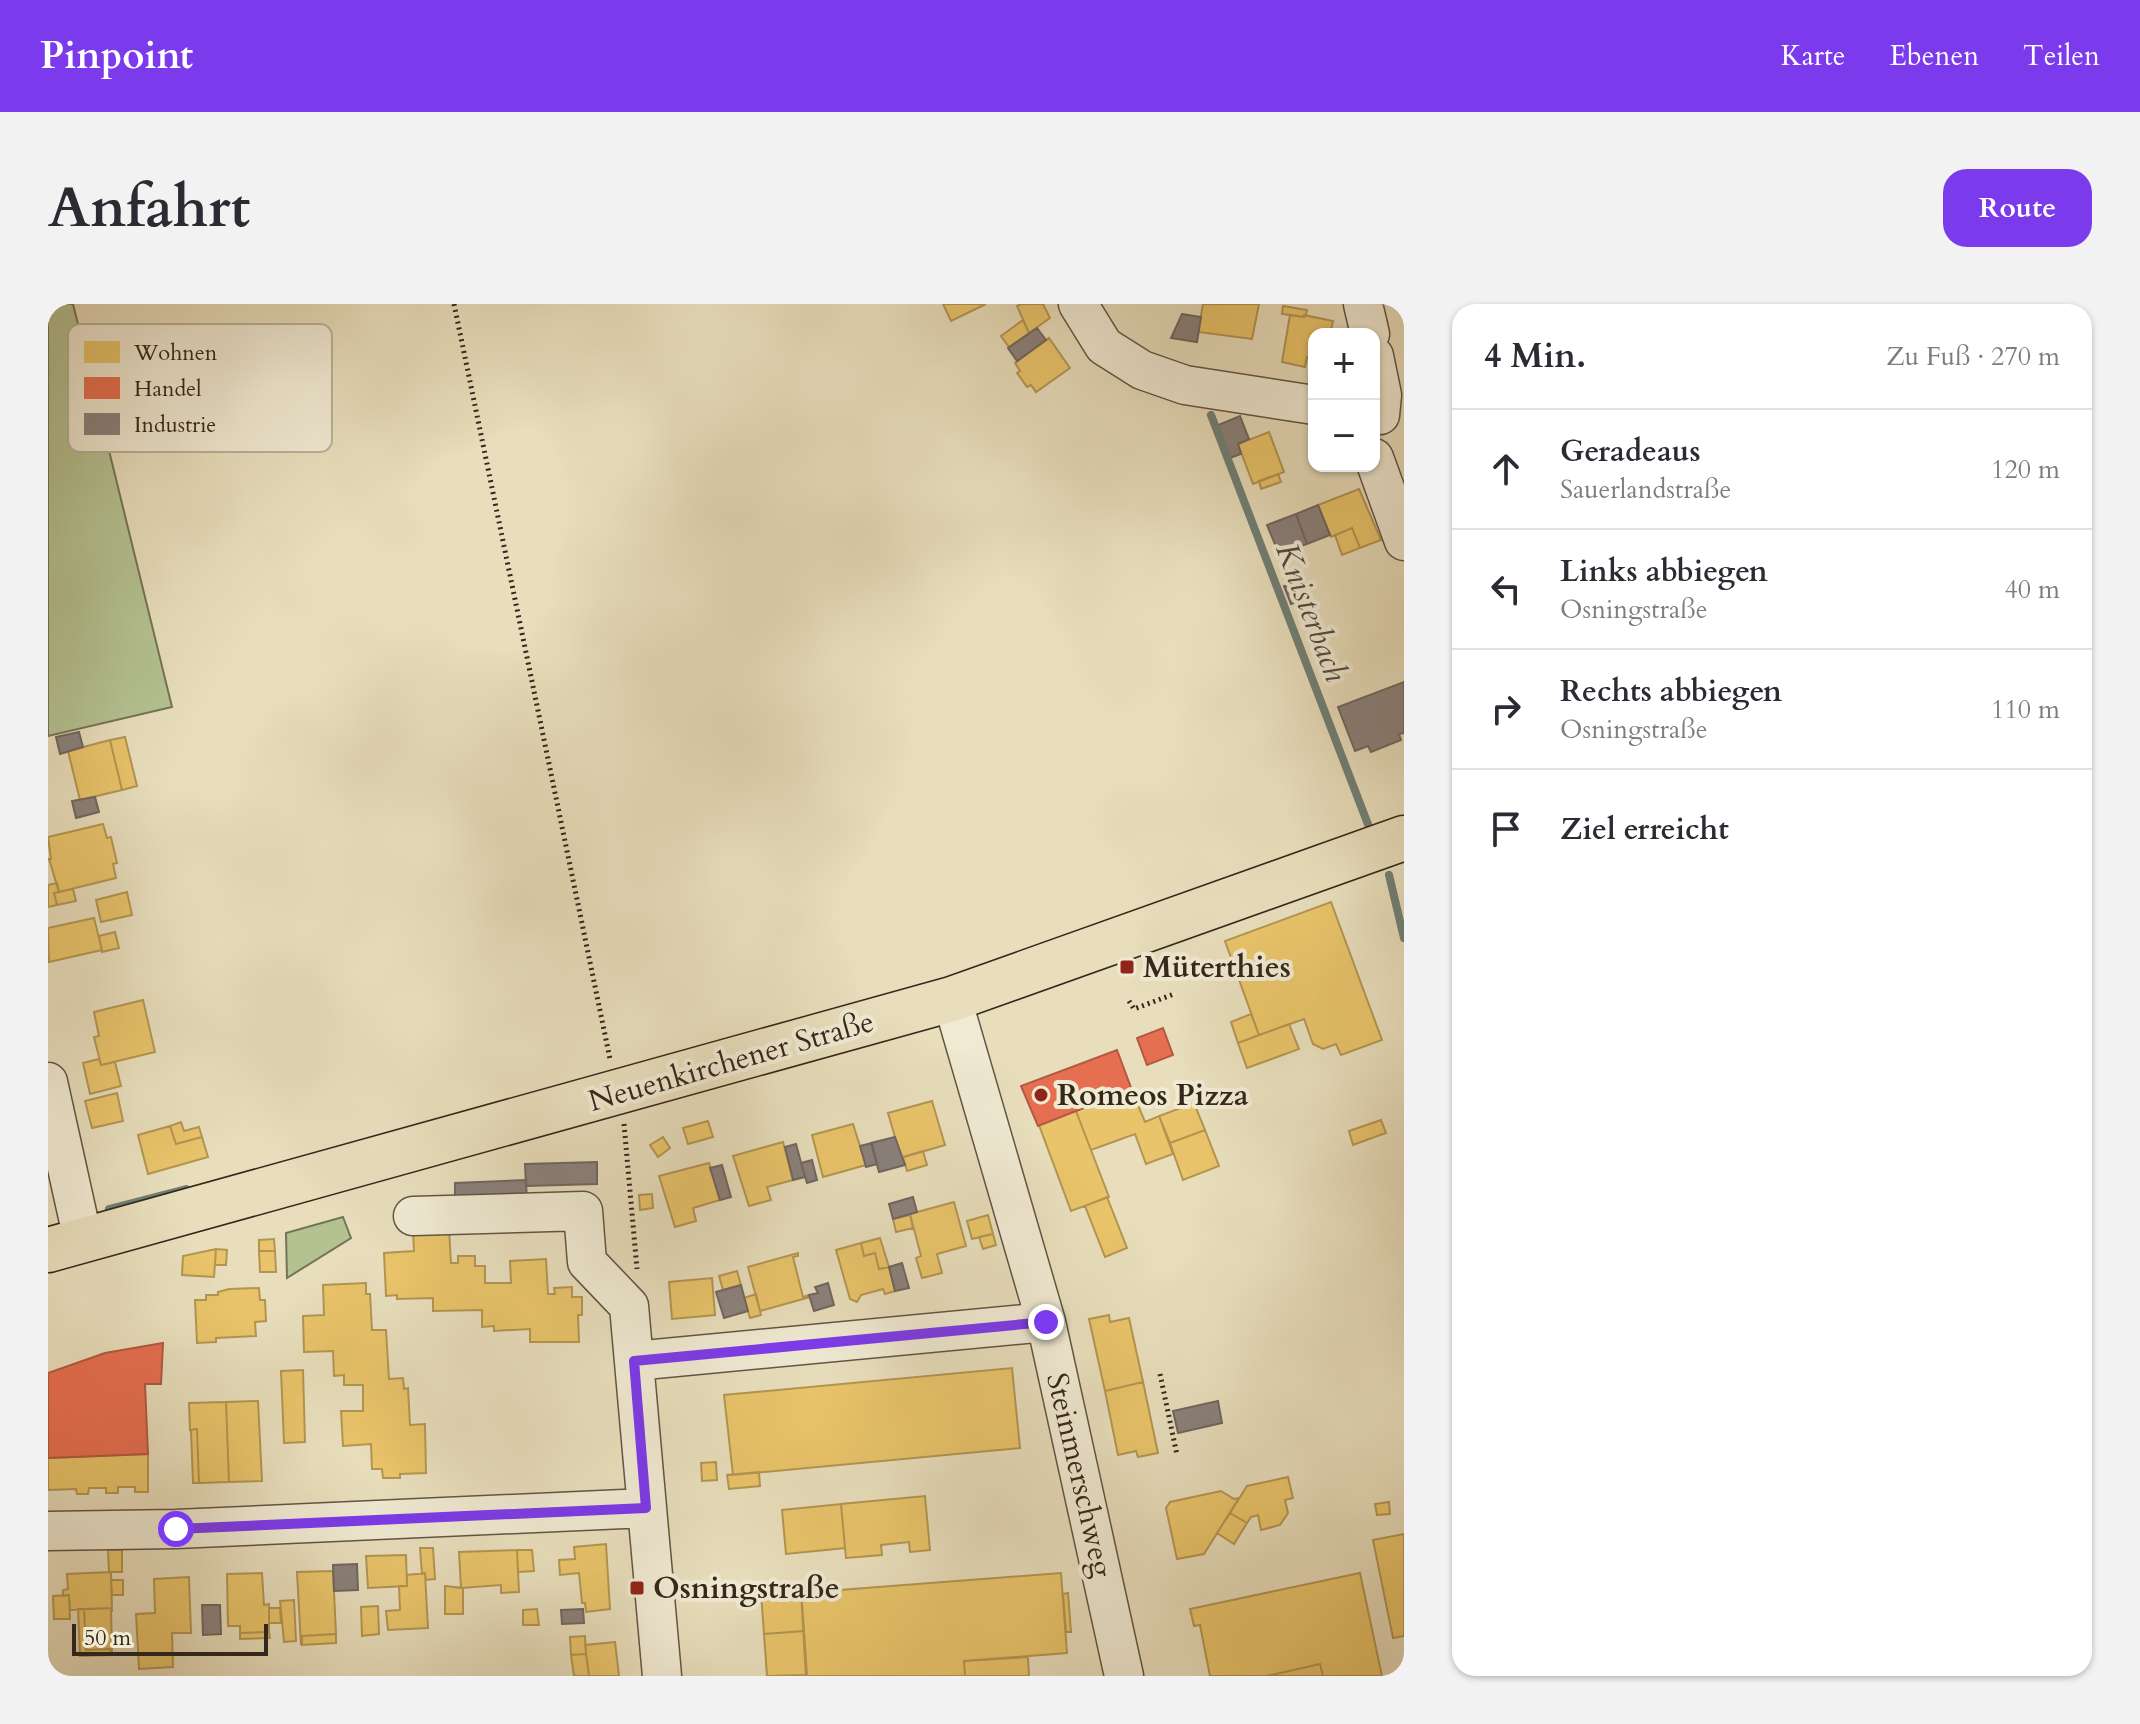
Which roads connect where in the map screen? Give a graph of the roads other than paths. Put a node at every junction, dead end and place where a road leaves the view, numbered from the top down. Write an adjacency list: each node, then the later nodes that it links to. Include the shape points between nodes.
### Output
1 (1078, 304): 5 (street, via 1104,346 1142,370 1185,385)
2 (1363, 304): 3 (street)
3 (1369, 328)
4 (1380, 385): 6 (street)
5 (1308, 404)
6 (1386, 415)
7 (1379, 472): 8 (street)
8 (1404, 541)
9 (1404, 838): 10 (main road, Neuenkirchener Straße)
10 (952, 999): 13 (main road, Neuenkirchener Straße); 14 (street, Steinmerschweg)
11 (48, 1082): 13 (street)
12 (413, 1216): 15 (street, via 583,1211 587,1262 629,1306)
13 (65, 1245)
14 (1046, 1322): 15 (street); 19 (street, Steinmerschweg)
15 (634, 1361): 16 (street)
16 (646, 1508): 17 (street); 18 (street)
17 (48, 1531)
18 (662, 1676)
19 (1124, 1676)

